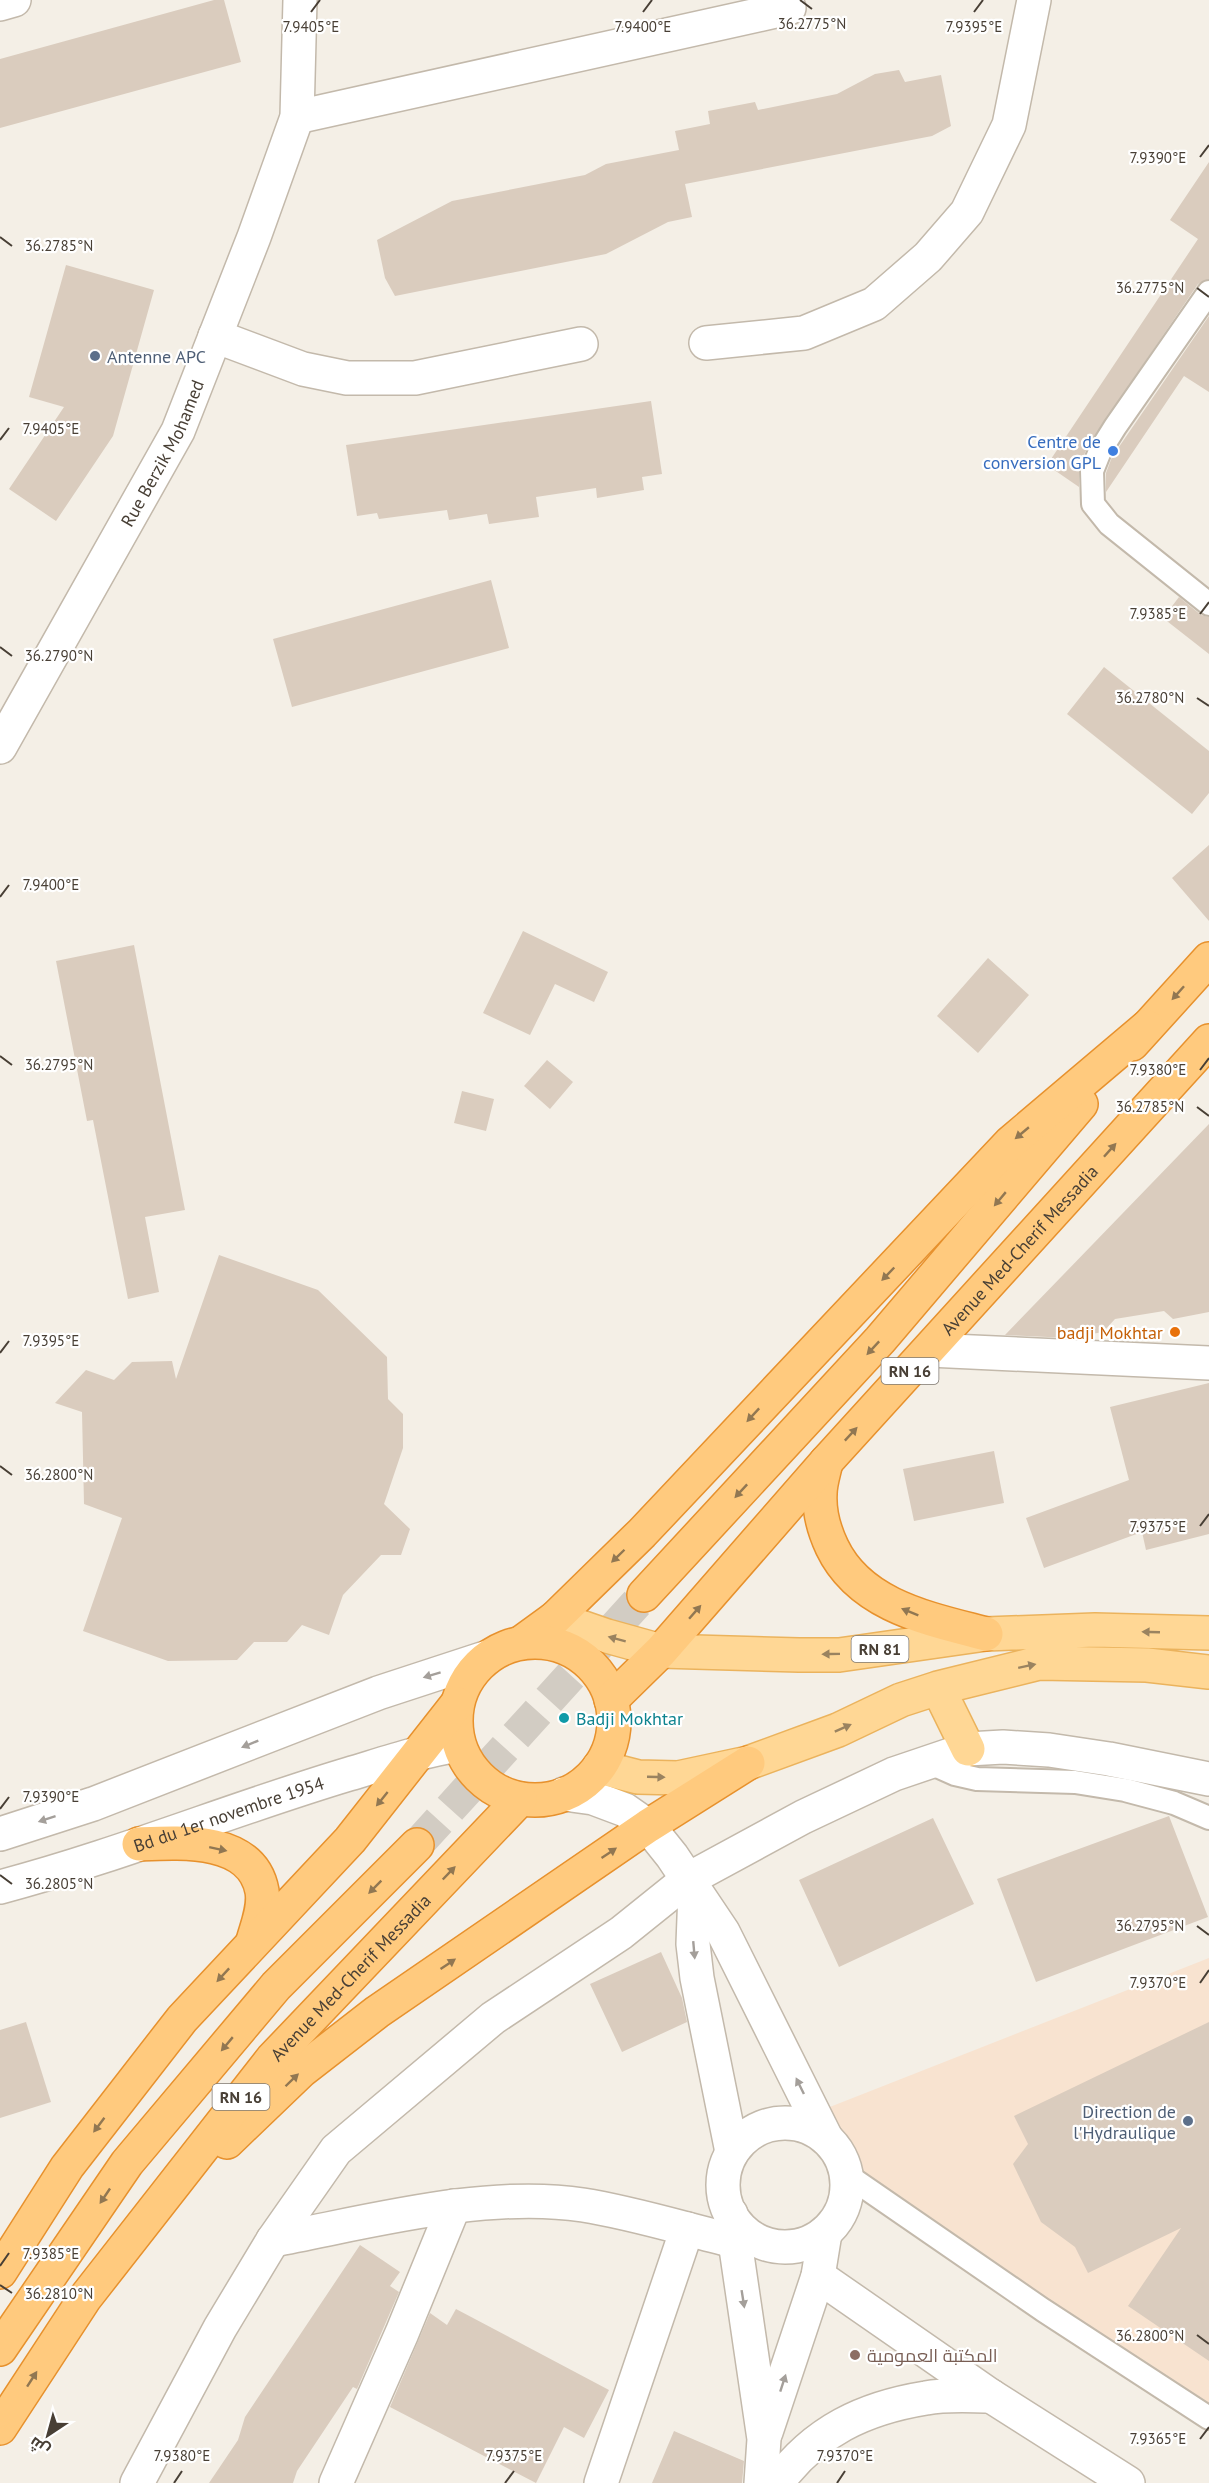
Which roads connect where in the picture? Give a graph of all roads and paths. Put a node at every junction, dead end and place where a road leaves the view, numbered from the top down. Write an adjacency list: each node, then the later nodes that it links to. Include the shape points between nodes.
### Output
1 (14, 0): 4 (street)
2 (300, 0): 6 (street, Rue Berzik Mohamed)
3 (1034, 0): 9 (street, via 1009,125 966,212 928,257 874,304 804,333)
4 (0, 4)
5 (789, 8): 6 (street)
6 (297, 117): 8 (street, Rue Berzik Mohamed)
7 (1209, 292): 11 (lane, via 1115,427 1092,471 1093,504 1108,524)
8 (215, 336): 10 (street, via 303,369 347,378 415,378); 12 (street, Rue Berzik Mohamed, via 178,431)
9 (706, 343)
10 (581, 344)
11 (1209, 604)
12 (0, 747)
13 (1209, 959): 14 (highway, RN 16, one-way to 14)
14 (1147, 1027): 19 (highway, RN 16, one-way to 19, via 880,1340); 20 (highway, one-way to 20, via 1010,1143 642,1533)
15 (1209, 1041): 16 (highway, Avenue Med-Cherif Messadia / RN 16, one-way to 15)
16 (929, 1350): 17 (street); 18 (highway, Avenue Med-Cherif Messadia / RN 16, one-way to 16)
17 (1209, 1363)
18 (826, 1462): 22 (highway, one-way to 18, via 914,1615 858,1583 838,1561 823,1528 820,1494); 24 (highway, Avenue Med-Cherif Messadia / RN 16, one-way to 18)
19 (644, 1595)
20 (555, 1618): 23 (highway); 24 (main road, RN 81, one-way to 20)
21 (1209, 1633): 22 (main road, RN 81, one-way to 22, via 1095,1630)
22 (986, 1635): 24 (main road, RN 81, one-way to 24, via 839,1654)
23 (522, 1642): 25 (highway); 28 (highway, via 560,1646 577,1654 598,1674)
24 (661, 1651): 28 (highway, Avenue Med-Cherif Messadia / RN 16)
25 (488, 1657): 29 (highway, via 474,1670); 41 (street, one-way to 41, via 378,1693 93,1804)
26 (1209, 1672): 27 (main road, one-way to 26, via 1039,1663 1147,1665)
27 (938, 1688): 31 (main road); 34 (main road, one-way to 27)
28 (611, 1700): 35 (highway, via 614,1724 610,1747)
29 (457, 1704): 30 (highway); 32 (highway)
30 (459, 1745): 32 (street, Bd du 1er novembre 1954); 38 (highway, via 472,1770 494,1788)
31 (968, 1749): 33 (street); 36 (street, via 1049,1750)
32 (420, 1752): 42 (street, Bd du 1er novembre 1954, via 285,1793); 46 (highway, one-way to 46, via 350,1840)
33 (928, 1762): 39 (lane, via 977,1779 1075,1782 1125,1790 1174,1803); 44 (street, via 803,1817)
34 (748, 1763): 35 (main road, one-way to 34, via 638,1777 678,1778); 40 (highway)
35 (599, 1767): 37 (highway)
36 (1209, 1779)
37 (564, 1794): 38 (highway, via 543,1800); 40 (street, via 611,1804)
38 (520, 1799): 51 (highway, Avenue Med-Cherif Messadia / RN 16, one-way to 38, via 272,2059)
39 (1209, 1818)
40 (648, 1826): 44 (street); 51 (highway, one-way to 40, via 301,2071 377,2012)
41 (0, 1834)
42 (139, 1844): 45 (street, Bd du 1er novembre 1954); 46 (highway, one-way to 46, via 190,1844 232,1852 247,1862 262,1892 262,1909)
43 (417, 1845): 58 (highway, RN 16, one-way to 58, via 276,1986 127,2163)
44 (691, 1886): 47 (street, one-way to 44, via 723,1932); 48 (street, one-way to 48, via 697,1978); 55 (street, via 493,2018 336,2150)
45 (0, 1887)
46 (252, 1943): 56 (highway, one-way to 56, via 182,2019 113,2106 67,2167)
47 (826, 2138): 48 (street, via 808,2126 786,2122 765,2126 746,2136); 49 (street, via 840,2155)
48 (732, 2152): 52 (street, via 724,2172 724,2194)
49 (847, 2175): 54 (street, via 847,2196 839,2217); 60 (lane)
50 (454, 2206): 53 (street, via 517,2202 582,2205); 55 (street); 64 (street)
51 (158, 2207): 61 (highway, Avenue Med-Cherif Messadia / RN 16, one-way to 51, via 85,2298)
52 (732, 2228): 53 (street); 54 (street, via 774,2246 809,2242); 62 (street, one-way to 62)
53 (687, 2229): 65 (street)
54 (825, 2233): 57 (street)
55 (273, 2240): 63 (street, via 220,2328)
56 (0, 2272)
57 (818, 2276): 59 (street); 62 (street, one-way to 57)
58 (0, 2349)
59 (992, 2396): 67 (street, via 928,2397 878,2409 828,2432 793,2461); 68 (street)
60 (1209, 2418)
61 (0, 2428)
62 (764, 2439): 66 (street)
63 (137, 2483)
64 (336, 2483)
65 (601, 2483)
66 (761, 2483)
67 (777, 2483)
68 (1128, 2483)

